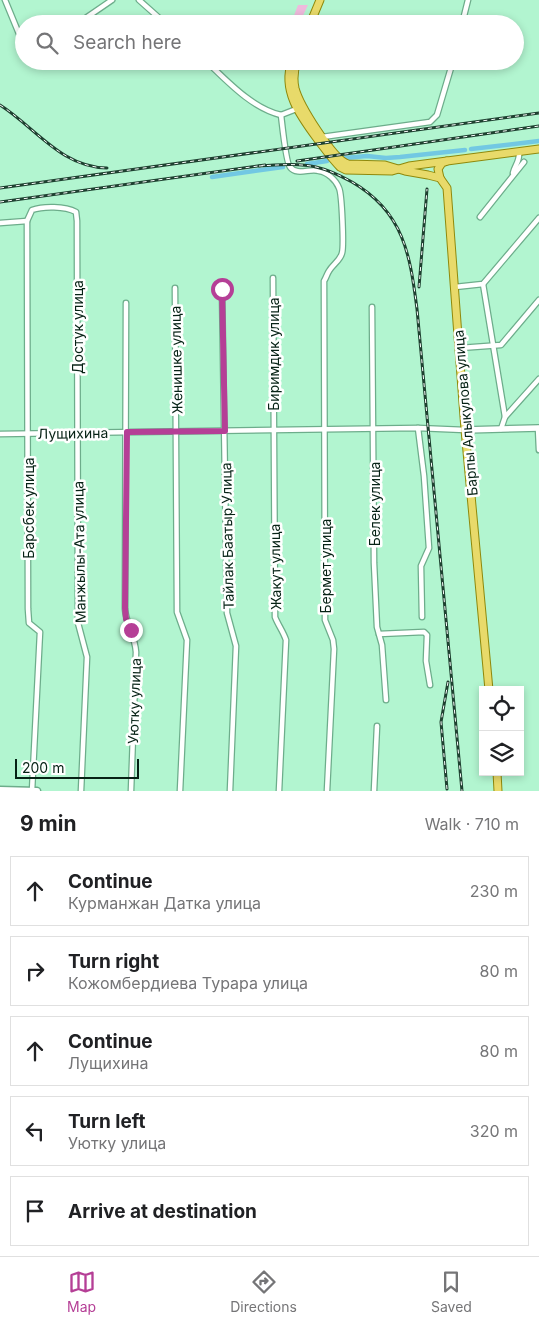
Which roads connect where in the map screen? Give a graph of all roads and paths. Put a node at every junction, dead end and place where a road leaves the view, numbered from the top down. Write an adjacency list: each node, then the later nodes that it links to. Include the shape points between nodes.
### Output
1 (5, 0): 10 (street)
2 (112, 0): 6 (street)
3 (139, 0): 7 (street)
4 (320, 0): 8 (main road)
5 (468, 0): 9 (street)
6 (90, 15)
7 (156, 15)
8 (314, 15)
9 (464, 15)
10 (15, 24)
11 (215, 70): 16 (street, via 268,112)
12 (290, 70): 15 (main road, via 289,85)
13 (295, 70): 15 (main road)
14 (450, 70): 17 (street, via 437,115 430,122)
15 (299, 108): 16 (street); 17 (main road); 22 (main road, via 321,144 343,169)
16 (282, 115): 46 (street, via 282,134 291,169 298,172 319,170 332,177 339,188 343,250 324,281)
17 (322, 137): 22 (main road, via 345,164 377,164)
18 (539, 150): 19 (main road)
19 (519, 152): 20 (main road); 23 (street, via 520,159)
20 (446, 161): 22 (main road); 24 (main road, via 438,169)
21 (524, 162): 23 (street)
22 (400, 170): 24 (main road)
23 (513, 175): 25 (street)
24 (440, 178): 31 (main road, Барпы Алыкулова улица, via 448,198)
25 (480, 218)
26 (539, 218): 30 (street)
27 (27, 221): 28 (street); 51 (street, Достук улица, via 32,210 38,208 65,208 76,212); 53 (street, Барсбек улица)
28 (0, 223)
29 (273, 278): 45 (street, Биримдик улица)
30 (483, 284): 31 (street); 37 (street)
31 (455, 287): 38 (main road, Барпы Алыкулова улица)
32 (175, 288): 50 (street, Женишке улица)
33 (222, 289): 48 (street, Тайлак Баатыр Улица)
34 (539, 300): 37 (street, via 501,345)
35 (126, 303): 49 (street, Уютку улица)
36 (372, 307): 43 (street, Белек улица)
37 (494, 346): 38 (street); 40 (street)
38 (460, 348): 47 (main road, Барпы Алыкулова улица)
39 (539, 379): 40 (street)
40 (505, 416): 44 (street)
41 (418, 428): 43 (street, Лущихина); 47 (street, Лущихина); 55 (street, via 429,548 421,566)
42 (538, 428): 44 (street); 54 (street)
43 (374, 429): 46 (street, Лущихина); 56 (street, Белек улица, via 374,563)
44 (501, 429): 47 (street)
45 (274, 430): 46 (street, Лущихина); 48 (street, Лущихина); 69 (street, Жакут улица, via 275,617 286,640)
46 (325, 430): 70 (street, Бермет улица, via 325,620 334,649)
47 (465, 430): 58 (main road, Барпы Алыкулова улица)
48 (225, 431): 50 (street, Лущихина); 68 (street, Тайлак Баатыр Улица, via 227,613 236,646)
49 (127, 432): 50 (street, Лущихина); 51 (street, Лущихина); 66 (street, Уютку улица, via 125,608 136,652)
50 (177, 432): 67 (street, Женишке улица, via 177,612 187,640)
51 (78, 433): 53 (street, Лущихина); 65 (street, Манжылы-Ата улица, via 78,624 87,656)
52 (0, 434): 53 (street, Лущихина)
53 (28, 434): 63 (street, Барсбек улица, via 28,609 29,623 40,632)
54 (539, 450)
55 (422, 617)
56 (379, 634): 57 (street, via 424,632 427,635); 59 (street, Белек улица)
57 (430, 685)
58 (490, 686)
59 (386, 700)
60 (377, 726): 71 (street)
61 (496, 776): 72 (main road)
62 (0, 790): 63 (main road)
63 (32, 791): 64 (main road)
64 (37, 791)
65 (81, 791)
66 (131, 791)
67 (180, 791)
68 (230, 791)
69 (279, 791)
70 (327, 791)
71 (374, 791)
72 (498, 791)

